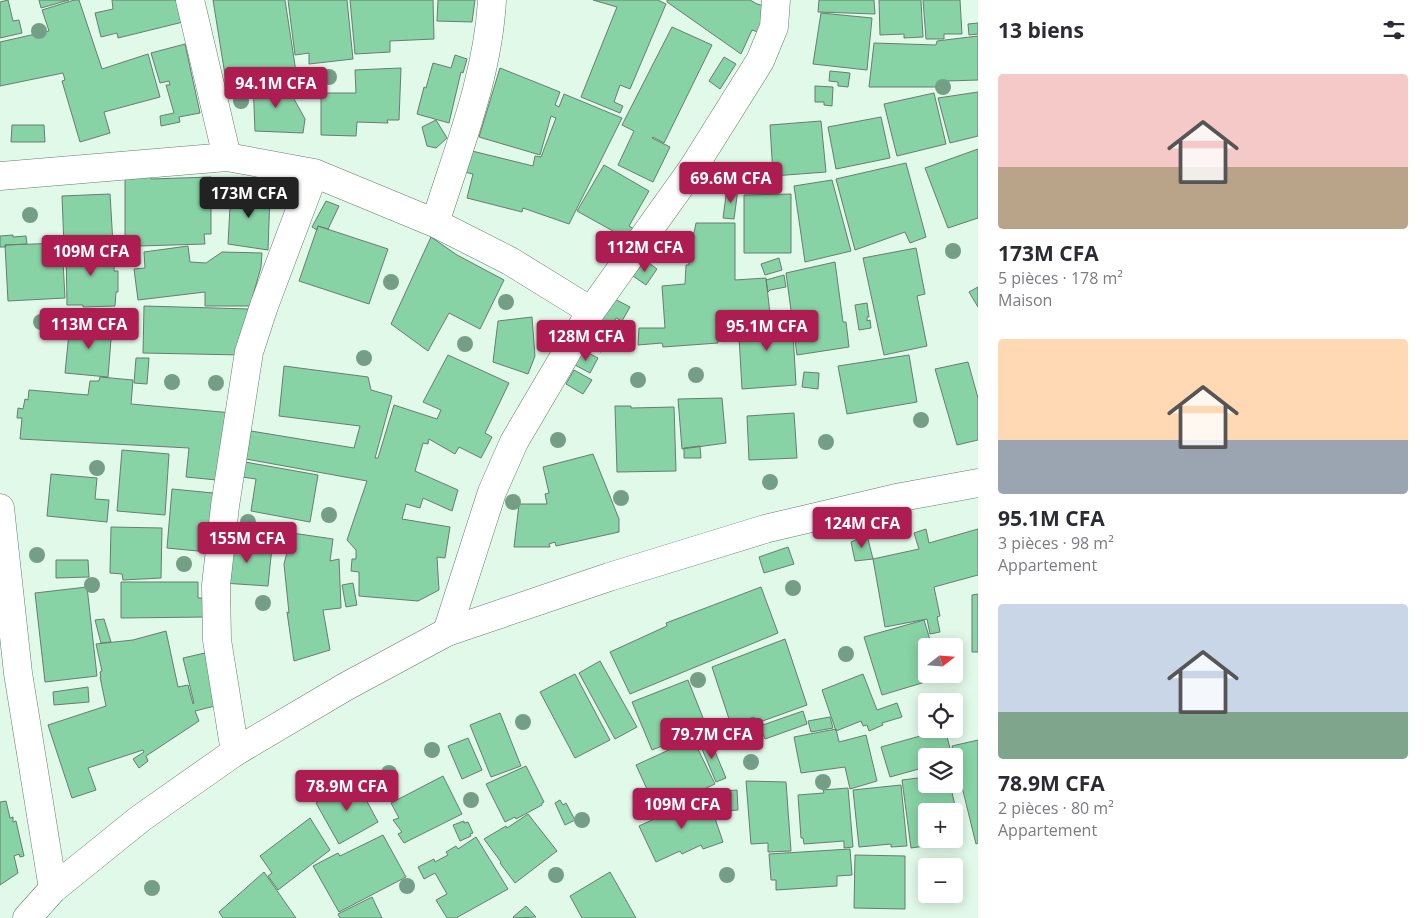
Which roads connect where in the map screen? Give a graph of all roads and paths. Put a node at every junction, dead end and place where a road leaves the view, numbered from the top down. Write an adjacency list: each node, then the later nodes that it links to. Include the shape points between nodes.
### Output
1 (190, 0): 4 (street)
2 (492, 0): 7 (street, via 491,30 477,89)
3 (776, 0): 8 (street, via 774,27 760,61 693,168)
4 (227, 157): 5 (street); 6 (street)
5 (314, 173): 7 (street); 12 (street, via 249,352 225,506 216,585 217,640)
6 (0, 176)
7 (436, 223): 8 (street, via 510,262)
8 (591, 311): 11 (street, via 514,442 492,492)
9 (978, 483): 11 (street, via 896,498 765,529 608,577)
10 (0, 508): 13 (street, via 18,673)
11 (447, 632): 12 (street, via 345,686)
12 (235, 752): 13 (street, via 141,818)
13 (52, 889): 14 (street)
14 (28, 918)

